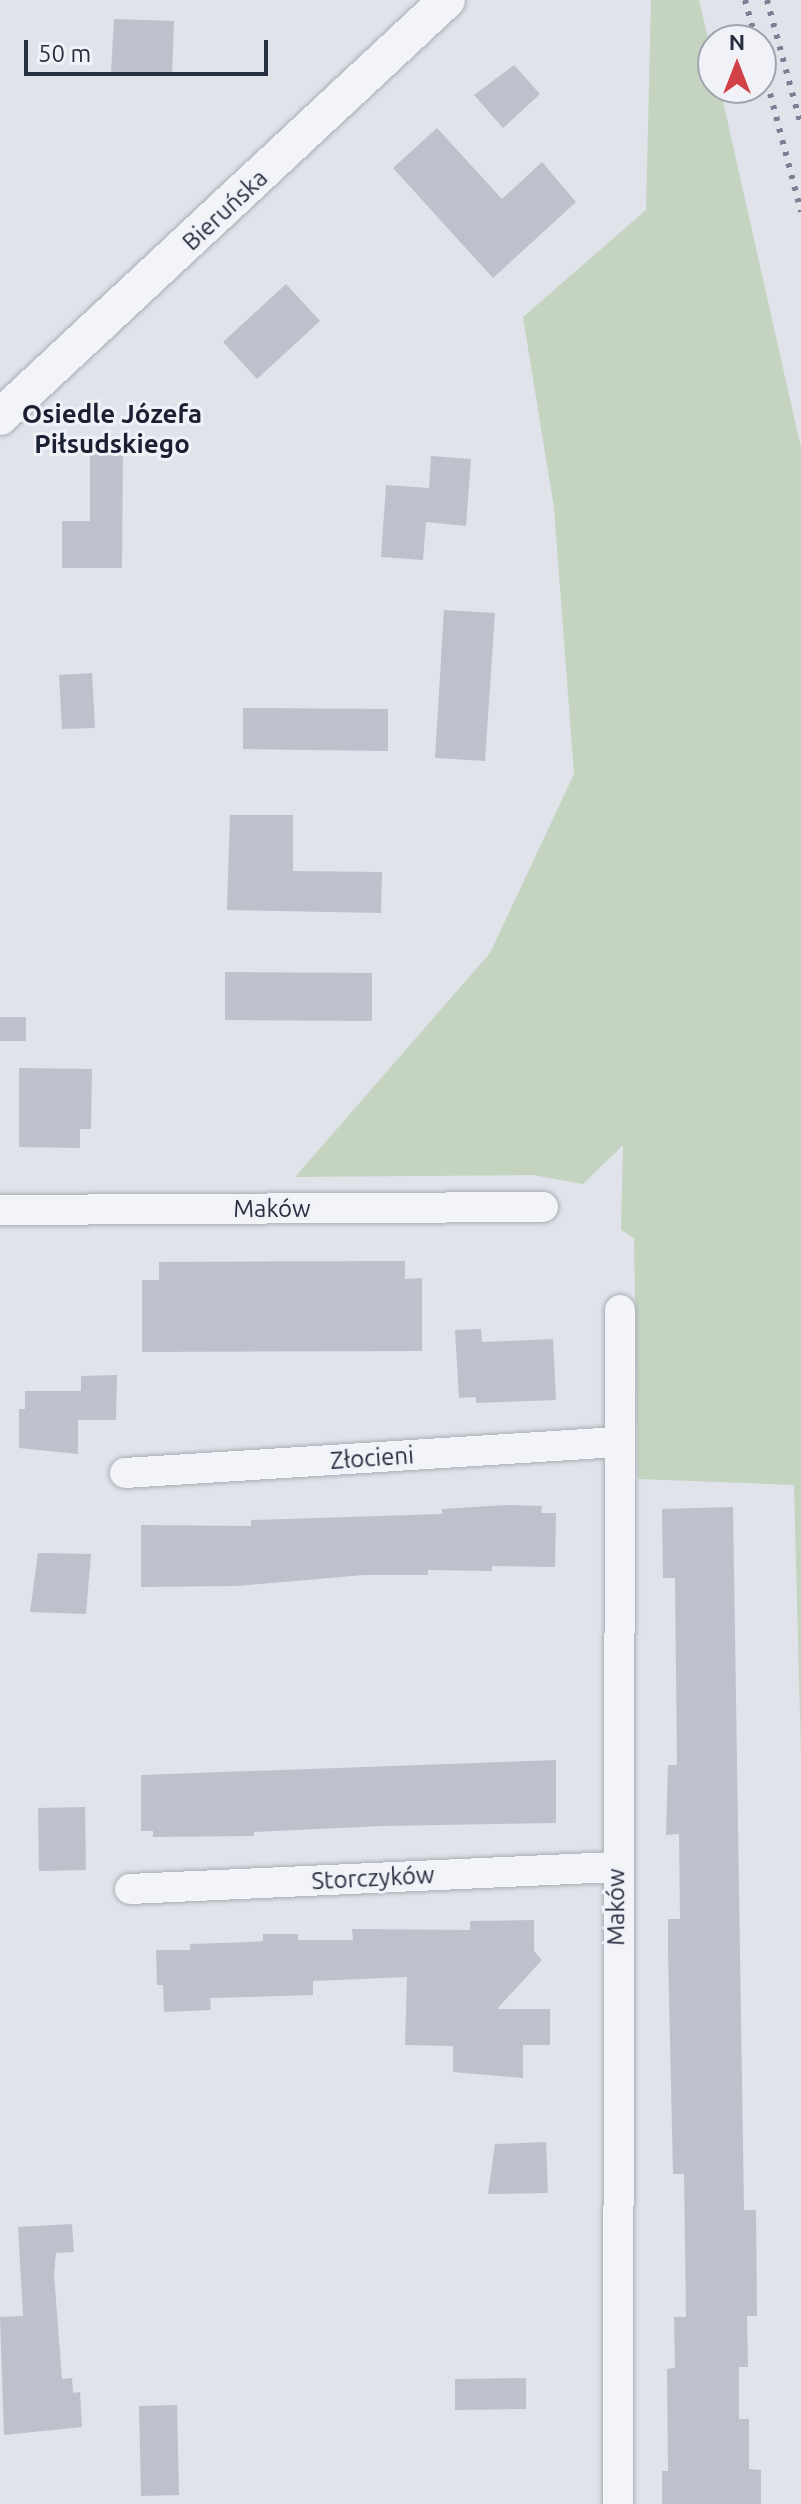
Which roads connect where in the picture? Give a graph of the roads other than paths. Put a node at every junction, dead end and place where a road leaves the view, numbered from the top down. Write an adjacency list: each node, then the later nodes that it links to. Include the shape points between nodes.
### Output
1 (447, 0): 2 (street, Bieruńska)
2 (0, 417)
3 (543, 1207): 4 (street, Maków)
4 (0, 1210)
5 (620, 1310): 6 (street, Maków)
6 (619, 1442): 7 (street, Złocieni); 8 (street, Maków)
7 (125, 1473)
8 (616, 1867): 9 (street, Storczyków); 10 (street, Maków)
9 (130, 1889)
10 (618, 2504)

